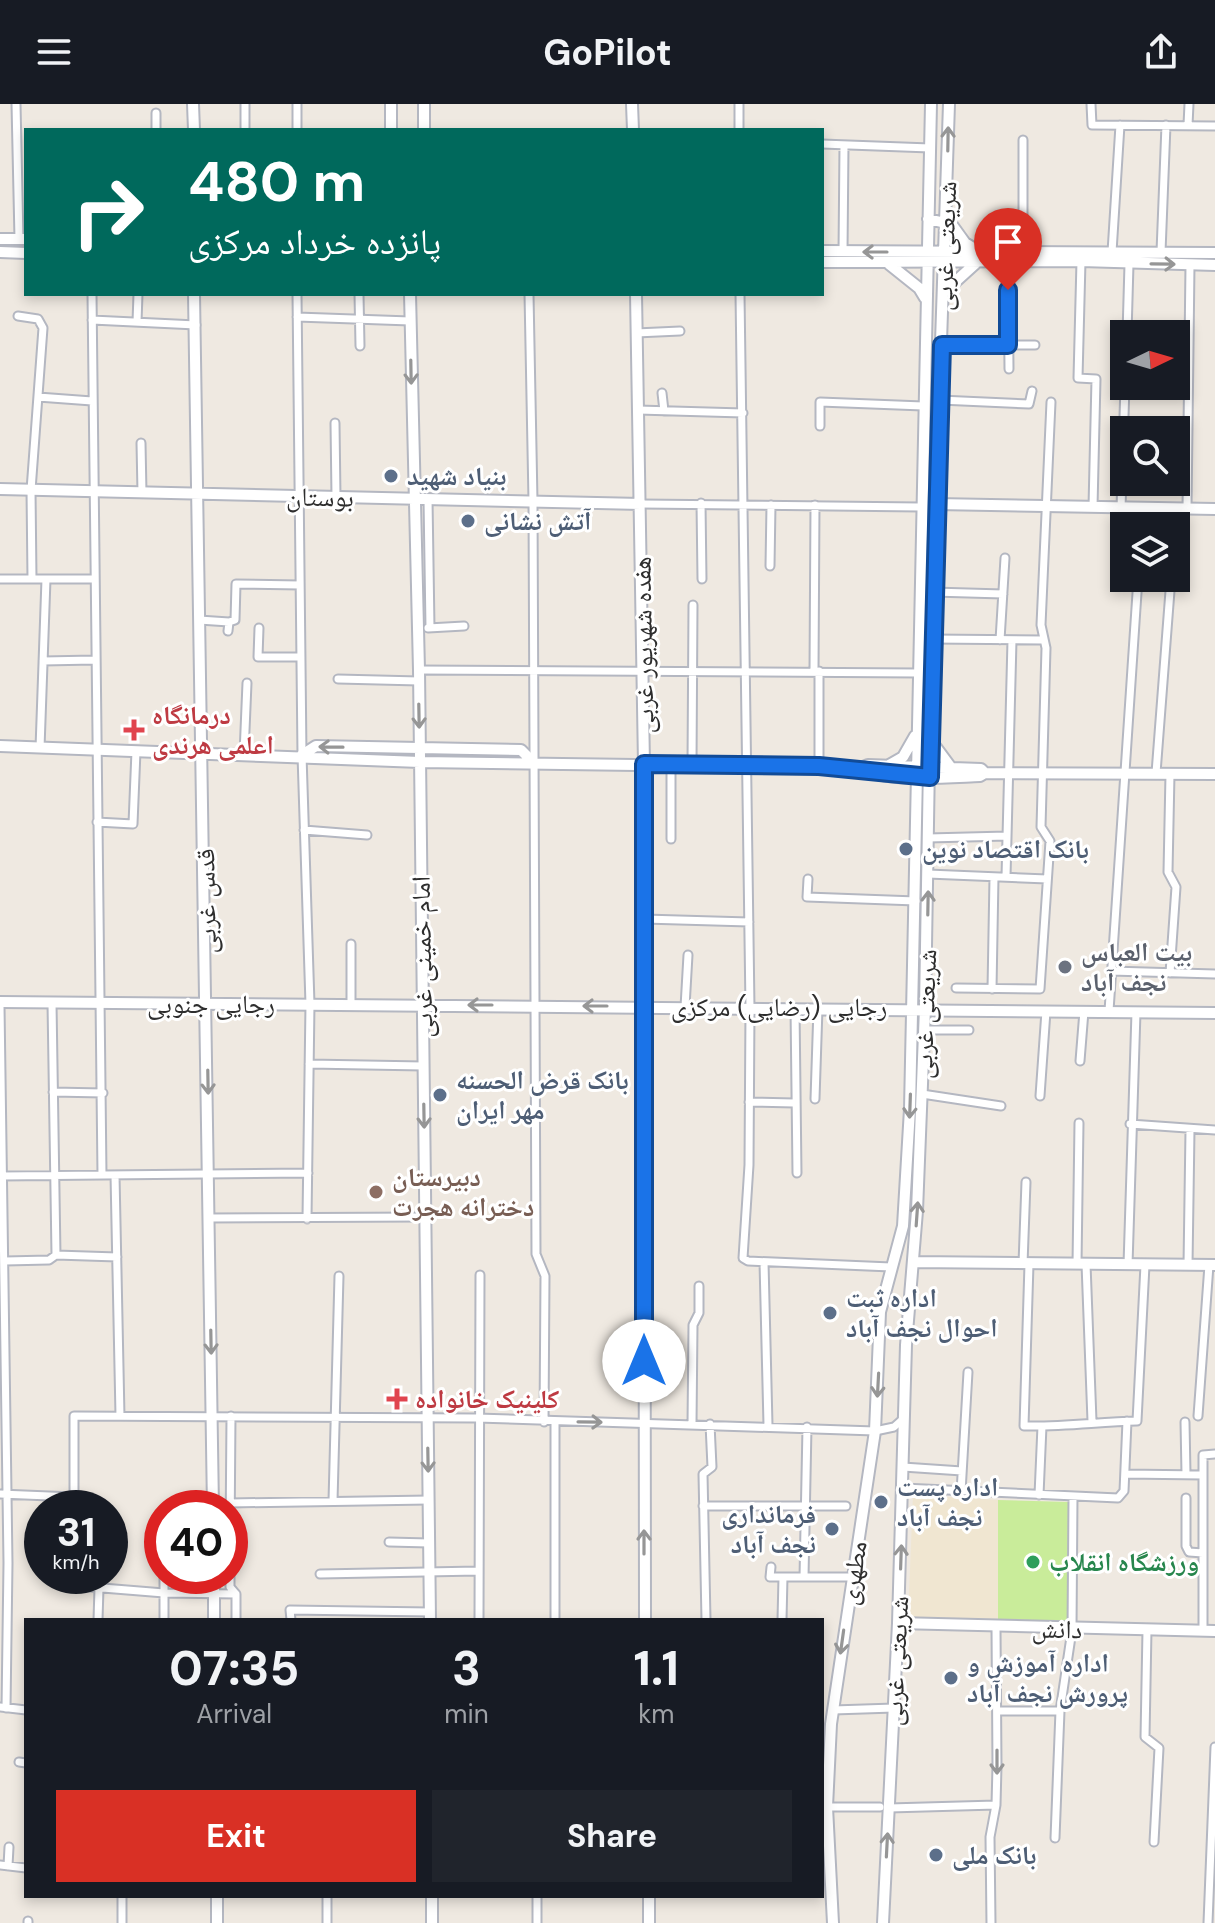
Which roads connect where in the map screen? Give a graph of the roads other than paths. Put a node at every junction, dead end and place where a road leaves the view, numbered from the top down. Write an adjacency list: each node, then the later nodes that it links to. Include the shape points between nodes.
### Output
1 (16, 104): 33 (street)
2 (193, 104): 19 (street)
3 (245, 104): 20 (street)
4 (297, 104): 21 (street)
5 (391, 104): 22 (street)
6 (424, 104): 23 (street)
7 (632, 104): 24 (street)
8 (739, 104): 25 (street)
9 (931, 104): 29 (street, شریعتی غربی)
10 (949, 104): 30 (street, شریعتی غربی, one-way to 10)
11 (1091, 104): 14 (street, via 1092,125)
12 (1189, 104): 16 (street)
13 (156, 113): 18 (street)
14 (1120, 125): 15 (street); 40 (street)
15 (1166, 125): 16 (street); 41 (street)
16 (1188, 125): 17 (street)
17 (1215, 126)
18 (156, 128)
19 (194, 128)
20 (245, 128)
21 (297, 128)
22 (391, 128)
23 (424, 128)
24 (633, 128)
25 (739, 128)
26 (1023, 140): 39 (street)
27 (824, 144): 28 (street)
28 (844, 145): 29 (street); 37 (street)
29 (930, 148): 31 (street, شریعتی غربی)
30 (947, 218): 31 (street); 35 (street, شریعتی غربی); 44 (street)
31 (928, 219): 38 (street, شریعتی غربی)
32 (0, 239): 33 (street)
33 (23, 239)
34 (824, 251): 37 (street)
35 (944, 251): 38 (street); 44 (street); 51 (street, شریعتی غربی)
36 (0, 252): 42 (street)
37 (843, 252): 38 (street, one-way to 37)
38 (927, 252): 50 (street, شریعتی غربی)
39 (1023, 252): 40 (street); 45 (street)
40 (1112, 252): 41 (street)
41 (1161, 252): 43 (street)
42 (24, 253)
43 (1215, 253)
44 (977, 257): 45 (street); 51 (street); 55 (street)
45 (992, 257): 48 (street)
46 (1081, 261): 48 (street); 52 (street); 114 (street, via 1078,378 1096,379)
47 (824, 262): 49 (street)
48 (1008, 263): 78 (street)
49 (889, 264): 50 (street); 66 (street)
50 (927, 264): 51 (street); 66 (street, شریعتی غربی)
51 (945, 264): 55 (street, شریعتی غربی)
52 (1129, 264): 53 (street, one-way to 53); 72 (street)
53 (1190, 265): 54 (street); 117 (street)
54 (1215, 265)
55 (944, 292): 77 (street, شریعتی غربی)
56 (92, 296): 70 (street)
57 (138, 296): 73 (street)
58 (194, 296): 74 (street, قدس غربی)
59 (297, 296): 68 (street)
60 (359, 296): 71 (street)
61 (404, 296): 69 (street)
62 (410, 296): 69 (street, امام خمینی غربی)
63 (529, 296): 105 (street)
64 (636, 296): 76 (street, هفده شهریور غربی)
65 (740, 296): 92 (street)
66 (926, 299): 89 (street, شریعتی غربی)
67 (18, 316): 84 (street, via 38,319 43,328)
68 (297, 317): 71 (street); 101 (street)
69 (410, 317): 71 (street); 103 (street, امام خمینی غربی, one-way to 103)
70 (92, 320): 73 (street); 87 (street)
71 (359, 320): 80 (street)
72 (1127, 320)
73 (137, 322): 74 (street)
74 (196, 325): 100 (street, قدس غربی)
75 (680, 331): 76 (street)
76 (636, 333): 90 (street, هفده شهریور غربی)
77 (942, 345): 78 (street); 85 (street, شریعتی غربی)
78 (1008, 345): 79 (street); 81 (street)
79 (1035, 345)
80 (360, 346)
81 (1009, 369)
82 (1032, 391): 85 (street, via 1029,404)
83 (662, 393): 91 (street)
84 (38, 397): 87 (street); 97 (street)
85 (940, 400): 108 (street, شریعتی غربی)
86 (1125, 400): 115 (street)
87 (92, 401): 98 (street)
88 (1051, 402): 113 (street)
89 (923, 406): 94 (street, via 820,402); 112 (street, شریعتی غربی)
90 (638, 410): 91 (street); 107 (street, هفده شهریور غربی)
91 (664, 411): 92 (street)
92 (743, 413): 109 (street)
93 (335, 423): 102 (street)
94 (820, 426)
95 (141, 443): 99 (street)
96 (0, 489): 97 (street, بوستان)
97 (31, 490): 98 (street, بوستان); 124 (street)
98 (91, 492): 99 (street, بوستان); 126 (street)
99 (142, 493): 100 (street, بوستان)
100 (197, 495): 101 (street, بوستان); 134 (street, قدس غربی)
101 (299, 496): 102 (street, بوستان); 128 (street)
102 (336, 497): 103 (street, بوستان)
103 (415, 499): 104 (street, بوستان); 139 (street, امام خمینی غربی)
104 (428, 499): 105 (street, بوستان); 138 (street)
105 (533, 501): 107 (street, بوستان); 148 (street)
106 (701, 503): 107 (street); 109 (street); 127 (street)
107 (641, 504): 150 (street, هفده شهریور غربی)
108 (936, 504): 113 (street); 129 (street, شریعتی غربی)
109 (744, 505): 110 (street); 149 (street)
110 (771, 505): 111 (street); 122 (street)
111 (815, 505): 112 (street); 152 (street)
112 (920, 507): 153 (street, شریعتی غربی)
113 (1046, 507): 114 (street); 144 (street)
114 (1093, 507): 115 (street)
115 (1121, 508): 116 (street)
116 (1142, 508): 117 (street); 119 (street)
117 (1181, 508): 118 (street); 120 (street)
118 (1215, 509)
119 (1142, 512)
120 (1179, 512)
121 (1005, 558): 132 (street)
122 (770, 566)
123 (0, 579): 124 (street)
124 (32, 579): 125 (street)
125 (46, 579): 126 (street); 147 (street)
126 (92, 579): 146 (street)
127 (702, 579)
128 (300, 585): 135 (street, via 236,584 235,620); 145 (street)
129 (933, 592): 132 (street); 141 (street, شریعتی غربی)
130 (1137, 592): 185 (street)
131 (1170, 592): 181 (street)
132 (1003, 594): 142 (street)
133 (693, 605): 151 (street)
134 (199, 620): 135 (street); 164 (street, قدس غربی)
135 (229, 622): 140 (street)
136 (464, 626): 138 (street)
137 (259, 628): 145 (street, via 258,657)
138 (430, 628): 139 (street)
139 (417, 629): 154 (street, امام خمینی غربی)
140 (228, 631)
141 (931, 639): 142 (street); 158 (street, شریعتی غربی)
142 (1000, 640): 143 (street)
143 (1012, 640): 144 (street); 180 (street)
144 (1043, 640): 182 (street)
145 (301, 657): 166 (street)
146 (94, 660): 147 (street); 162 (street)
147 (43, 661): 160 (street)
148 (533, 670): 150 (street); 154 (street); 167 (street)
149 (746, 670): 151 (street); 152 (street); 172 (street)
150 (643, 671): 151 (street); 169 (street, هفده شهریور غربی)
151 (692, 671): 171 (street)
152 (816, 671): 153 (street); 173 (street)
153 (918, 673): 157 (street, شریعتی غربی)
154 (419, 676): 155 (street); 161 (street, امام خمینی غربی, one-way to 161)
155 (338, 679)
156 (247, 683): 165 (street)
157 (917, 731): 174 (street, via 903,757); 177 (street, شریعتی غربی)
158 (929, 733): 176 (street); 178 (street, شریعتی غربی)
159 (0, 746): 160 (street)
160 (40, 748): 162 (street)
161 (420, 749): 166 (street, one-way to 166, via 316,746); 167 (street, via 521,750); 168 (street, امام خمینی غربی)
162 (97, 750): 163 (street); 186 (street)
163 (136, 751): 164 (street); 186 (street, via 133,824)
164 (204, 753): 165 (street); 209 (street, قدس غربی)
165 (244, 754): 166 (street)
166 (302, 755): 168 (street); 187 (street)
167 (532, 761): 168 (street); 169 (street); 214 (street)
168 (420, 762): 213 (street, امام خمینی غربی)
169 (644, 764): 170 (street); 198 (street, هفده شهریور غربی)
170 (671, 764): 171 (street); 191 (street)
171 (692, 764): 172 (street)
172 (747, 764): 173 (street); 199 (street)
173 (819, 766): 175 (street)
174 (888, 766): 175 (street); 177 (street)
175 (861, 768): 177 (street, via 867,773)
176 (952, 769): 178 (street); 179 (street)
177 (916, 772): 178 (street); 197 (street, شریعتی غربی)
178 (930, 772): 179 (street); 190 (street, شریعتی غربی)
179 (985, 773): 180 (street)
180 (1009, 773): 182 (street); 189 (street)
181 (1156, 773): 183 (street); 185 (street)
182 (1042, 774): 185 (street); 196 (street, via 1041,827 1050,841)
183 (1170, 774): 184 (street); 203 (street, via 1168,872 1176,887)
184 (1215, 774)
185 (1125, 775): 202 (street)
186 (97, 822): 211 (street)
187 (304, 830): 188 (street); 210 (street)
188 (367, 835)
189 (1007, 836): 190 (street); 194 (street)
190 (928, 838): 192 (street, شریعتی غربی)
191 (671, 839)
192 (928, 874): 193 (street); 221 (street, شریعتی غربی, one-way to 192)
193 (994, 877): 194 (street); 206 (street)
194 (1006, 877): 196 (street)
195 (808, 879): 197 (street, via 807,897)
196 (1047, 879): 206 (street, via 1040,989)
197 (916, 901): 220 (street, شریعتی غربی)
198 (644, 919): 199 (street); 215 (street, هفده شهریور غربی)
199 (749, 922): 217 (street)
200 (351, 944): 212 (street)
201 (688, 955): 216 (street)
202 (1111, 971): 203 (street); 224 (street)
203 (1170, 973): 204 (street)
204 (1215, 974)
205 (956, 988): 206 (street)
206 (992, 989)
207 (52, 1003): 208 (street, رجایی جنوبی); 211 (street, رجایی جنوبی); 233 (street)
208 (0, 1004): 232 (street)
209 (207, 1004): 210 (street, رجایی جنوبی); 211 (street, رجایی جنوبی); 251 (street, قدس غربی, one-way to 251)
210 (310, 1004): 212 (street, رجایی جنوبی); 230 (street)
211 (99, 1005): 234 (street)
212 (351, 1005): 213 (street, رجایی جنوبی)
213 (423, 1005): 214 (street, رجایی (رضایی) مرکزی, one-way to 213); 231 (street, امام خمینی غربی)
214 (537, 1006): 215 (street, رجایی (رضایی) مرکزی, one-way to 214); 284 (street, via 536,1254 545,1276)
215 (644, 1007): 216 (street, رجایی (رضایی) مرکزی); 287 (street, هفده شهریور غربی)
216 (685, 1007): 217 (street, رجایی (رضایی) مرکزی)
217 (750, 1008): 218 (street, رجایی (رضایی) مرکزی); 238 (street)
218 (795, 1008): 219 (street, رجایی (رضایی) مرکزی); 239 (street)
219 (818, 1008): 220 (street, رجایی (رضایی) مرکزی); 237 (street)
220 (913, 1008): 221 (street, رجایی (رضایی) مرکزی); 257 (street, شریعتی غربی, one-way to 257)
221 (925, 1008): 222 (street, رجایی (رضایی) مرکزی); 227 (street, شریعتی غربی)
222 (1046, 1011): 223 (street, رجایی (رضایی) مرکزی); 236 (street)
223 (1084, 1011): 224 (street, رجایی (رضایی) مرکزی); 229 (street)
224 (1109, 1011): 225 (street, رجایی (رضایی) مرکزی)
225 (1136, 1012): 226 (street, رجایی (رضایی) مرکزی); 242 (street)
226 (1215, 1013)
227 (924, 1030): 228 (street); 235 (street, شریعتی غربی)
228 (969, 1030)
229 (1080, 1061)
230 (309, 1064): 231 (street); 246 (street)
231 (423, 1066): 254 (street, امام خمینی غربی, one-way to 254)
232 (0, 1091): 245 (street)
233 (53, 1092): 234 (street); 248 (street)
234 (103, 1093): 249 (street)
235 (922, 1094): 240 (street); 262 (street, شریعتی غربی, one-way to 235)
236 (1040, 1096)
237 (815, 1099)
238 (749, 1102): 239 (street); 261 (street, via 743,1258)
239 (794, 1103): 247 (street)
240 (1001, 1106)
241 (1079, 1123): 264 (street)
242 (1130, 1124): 243 (street); 265 (street)
243 (1190, 1130): 244 (street); 267 (street)
244 (1215, 1130)
245 (1, 1148): 252 (street)
246 (308, 1173): 251 (street); 256 (street)
247 (797, 1173)
248 (54, 1175): 249 (street); 252 (street); 258 (street)
249 (102, 1175): 250 (street)
250 (115, 1175): 251 (street); 259 (street)
251 (209, 1175): 255 (street, قدس غربی)
252 (2, 1176): 260 (street)
253 (1026, 1182): 263 (street)
254 (425, 1217): 256 (street); 281 (street, امام خمینی غربی)
255 (209, 1218): 256 (street); 276 (street, قدس غربی, one-way to 276)
256 (307, 1219)
257 (903, 1226): 269 (street, مطهری)
258 (56, 1255): 259 (street); 260 (street, via 49,1260)
259 (117, 1257): 275 (street)
260 (5, 1261): 306 (street)
261 (764, 1262): 269 (street); 290 (street)
262 (913, 1262): 263 (street); 274 (street, شریعتی غربی)
263 (1026, 1264): 264 (street); 291 (street, via 1024,1426)
264 (1082, 1264): 265 (street); 282 (street)
265 (1128, 1265): 266 (street)
266 (1145, 1265): 267 (street); 283 (street, via 1137,1421)
267 (1188, 1265): 268 (street)
268 (1212, 1265): 278 (street)
269 (891, 1267): 293 (street, مطهری, one-way to 293, via 880,1312)
270 (480, 1275): 280 (street)
271 (339, 1276): 279 (street)
272 (699, 1286): 288 (street, via 699,1313 693,1325)
273 (968, 1372): 297 (street)
274 (905, 1415): 293 (street, via 894,1427); 294 (street, شریعتی غربی)
275 (120, 1416): 276 (street); 302 (street, via 74,1416)
276 (212, 1416): 277 (street); 303 (street, قدس غربی)
277 (231, 1416): 279 (street); 304 (street)
278 (1198, 1416)
279 (336, 1418): 281 (street); 312 (street)
280 (477, 1418): 281 (street); 284 (street); 321 (street)
281 (428, 1420): 311 (street, امام خمینی غربی, one-way to 311)
282 (1092, 1421): 283 (street); 291 (street, via 1073,1427)
283 (1127, 1421): 298 (street)
284 (544, 1422): 285 (street)
285 (555, 1422): 287 (street, one-way to 287); 338 (street)
286 (1185, 1422): 299 (street)
287 (644, 1423): 288 (street); 339 (street, هفده شهریور غربی, one-way to 287)
288 (692, 1424): 289 (street)
289 (710, 1424): 290 (street); 314 (street, via 712,1467 703,1474)
290 (768, 1425): 292 (street)
291 (1042, 1426): 308 (street)
292 (807, 1427): 293 (street); 315 (street)
293 (877, 1430): 294 (street); 326 (street, مطهری)
294 (904, 1439): 296 (street, شریعتی غربی)
295 (1215, 1454): 300 (street, via 1203,1455)
296 (903, 1467): 297 (street); 301 (street, شریعتی غربی)
297 (962, 1471): 305 (street)
298 (1125, 1474): 299 (street); 309 (street, via 1118,1498)
299 (1186, 1474): 300 (street)
300 (1203, 1475): 319 (street)
301 (903, 1488): 305 (street); 343 (street, شریعتی غربی, one-way to 301)
302 (74, 1490)
303 (213, 1490)
304 (230, 1490)
305 (961, 1492): 308 (street)
306 (4, 1494): 307 (street); 342 (street)
307 (24, 1495)
308 (1039, 1495): 309 (street)
309 (1073, 1497): 345 (street)
310 (1186, 1498): 319 (street, via 1186,1546 1189,1552)
311 (429, 1500): 312 (street); 318 (street, امام خمینی غربی)
312 (333, 1501): 313 (street)
313 (248, 1503)
314 (703, 1506): 315 (street); 340 (street)
315 (805, 1506): 316 (street); 325 (street)
316 (846, 1506)
317 (389, 1542): 318 (street)
318 (429, 1543): 322 (street, امام خمینی غربی)
319 (1203, 1553): 347 (street)
320 (771, 1567): 324 (street, via 770,1577)
321 (478, 1571): 322 (street); 337 (street)
322 (429, 1572): 323 (street); 331 (street, امام خمینی غربی)
323 (320, 1574)
324 (783, 1577): 325 (street); 341 (street)
325 (804, 1577): 326 (street)
326 (852, 1577): 352 (street, مطهری, one-way to 352)
327 (99, 1594): 332 (street)
328 (164, 1594): 333 (street)
329 (214, 1594): 334 (street)
330 (236, 1594): 335 (street)
331 (430, 1616): 336 (street, via 290,1610)
332 (98, 1618)
333 (164, 1618)
334 (214, 1618)
335 (236, 1618)
336 (291, 1618)
337 (479, 1618)
338 (555, 1618)
339 (645, 1618)
340 (706, 1618)
341 (782, 1618)
342 (4, 1622): 349 (street)
343 (898, 1623): 344 (street, دانش); 350 (street, شریعتی غربی)
344 (996, 1628): 345 (street, دانش); 354 (street)
345 (1072, 1630): 346 (street, دانش); 355 (street)
346 (1147, 1630): 347 (street, دانش); 362 (street, via 1145,1737 1159,1748)
347 (1203, 1631): 348 (street, دانش)
348 (1215, 1631)
349 (3, 1707): 351 (street)
350 (894, 1708): 353 (street); 360 (street, شریعتی غربی)
351 (24, 1710)
352 (827, 1710): 353 (street); 356 (street, مطهری)
353 (847, 1710): 356 (street)
354 (997, 1711): 355 (street); 358 (street, one-way to 358)
355 (1060, 1711): 361 (street)
356 (826, 1724): 359 (street, مطهری)
357 (1215, 1747): 381 (street)
358 (996, 1805): 360 (street); 380 (street, via 990,1837)
359 (827, 1807): 360 (street); 378 (street, مطهری)
360 (884, 1807): 379 (street, شریعتی غربی, one-way to 360)
361 (1055, 1838)
362 (1154, 1842)
363 (9, 1847): 364 (street)
364 (4, 1866): 365 (street)
365 (24, 1868)
366 (122, 1898): 372 (street)
367 (217, 1898): 373 (street)
368 (327, 1898): 374 (street)
369 (432, 1898): 375 (street)
370 (537, 1898): 376 (street)
371 (649, 1898): 377 (street)
372 (122, 1923)
373 (217, 1923)
374 (327, 1923)
375 (432, 1923)
376 (537, 1923)
377 (649, 1923)
378 (833, 1923)
379 (883, 1923)
380 (991, 1923)
381 (1208, 1923)

